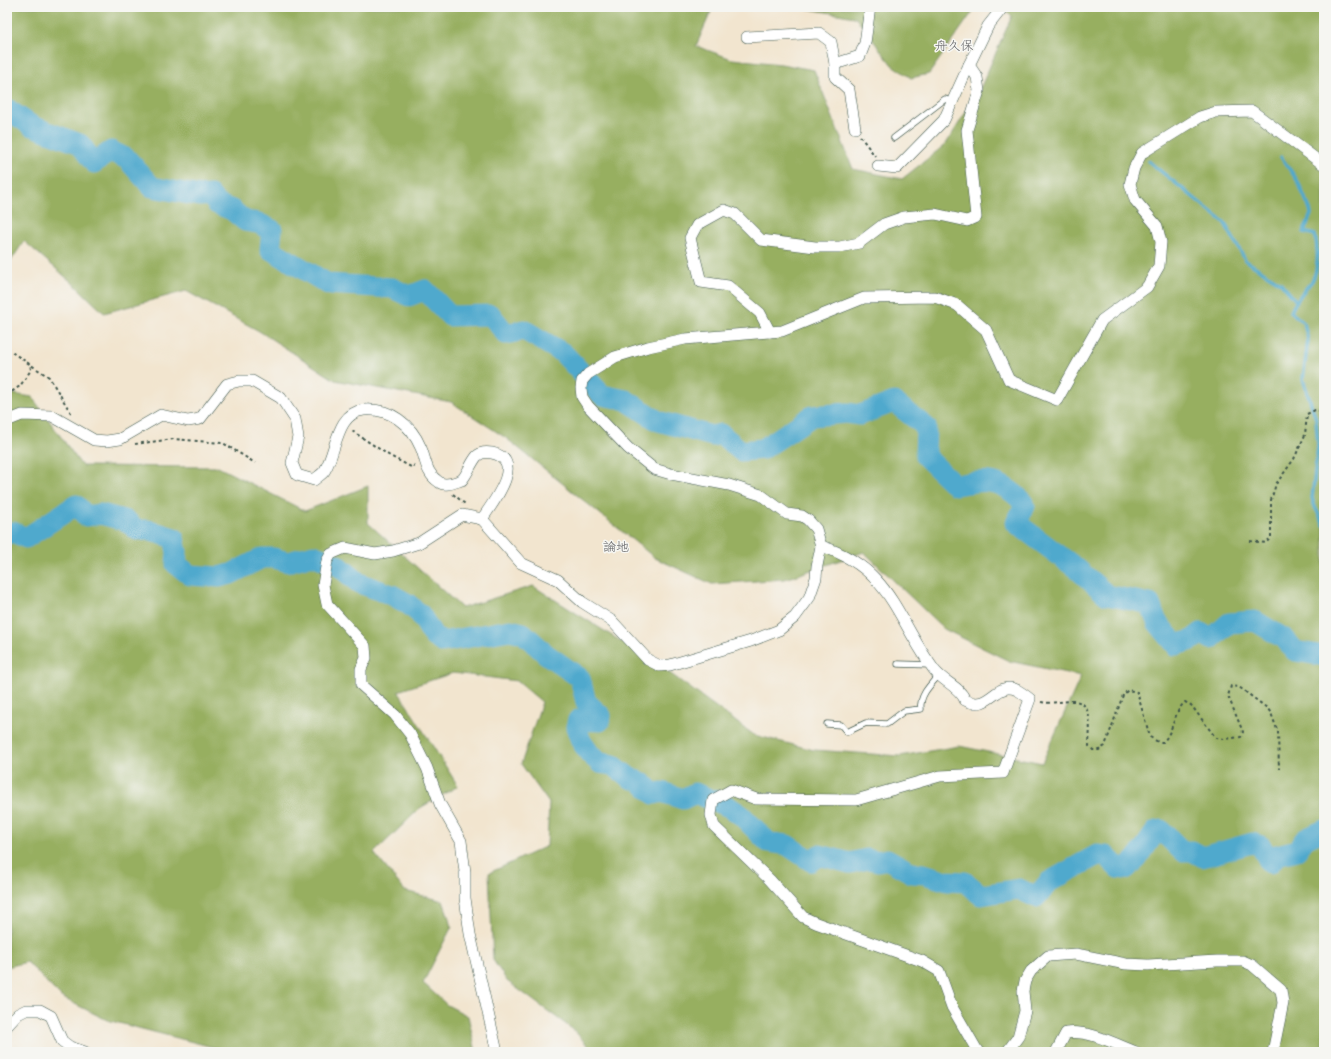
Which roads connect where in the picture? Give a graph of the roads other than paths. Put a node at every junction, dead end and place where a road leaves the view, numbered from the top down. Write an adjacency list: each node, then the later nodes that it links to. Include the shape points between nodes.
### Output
1 (870, 7): 4 (street, via 865,43 860,56)
2 (1003, 7): 5 (street, via 988,26)
3 (747, 37): 4 (street, via 819,33 831,42)
4 (835, 64): 7 (street, via 835,77 849,90)
5 (969, 65): 6 (street); 11 (street, via 980,91 967,130 976,217 967,221 935,214 904,217 884,224 859,243 840,247 799,246 761,240 735,214 724,210 696,225 690,238 701,282 728,286 760,313)
6 (952, 102): 8 (lane, via 945,99); 10 (street, via 944,120 897,168)
7 (855, 128)
8 (894, 138)
9 (1324, 165): 11 (street, via 1252,111 1216,112 1200,117 1142,153 1134,168 1130,184 1135,200 1157,226 1161,242 1158,266 1147,287 1102,320 1057,400 1009,380 986,330 957,305 935,297 864,298 782,331)
10 (878, 166)
11 (770, 332): 14 (street, via 685,339 626,353 588,374 582,381 582,396 595,415 628,448 654,469 729,485 761,495 787,514 802,516 808,520 816,529)
12 (7, 421): 13 (street, via 22,415 52,416 94,440 114,440 161,415 188,421 200,419 227,384 239,380 252,381 281,398 295,419 298,437 292,463 297,475 314,480 325,470 346,419 356,411 379,410 409,427 429,473 438,482 445,484 462,480 477,456 484,452 497,454 504,459 507,467 500,493)
13 (482, 519): 14 (street, via 521,563 558,580 582,602 612,621 648,660 660,666 751,641 780,630 795,617 809,598 816,578); 21 (street, via 462,515 419,543 393,551 375,554 345,548 337,550 327,561 323,585 327,604 365,646 366,658 361,669 361,686 395,714 410,734 427,768 440,804 461,841 470,934)
14 (821, 546): 16 (street, via 837,551 874,576 883,586)
15 (898, 664): 16 (lane)
16 (932, 666): 17 (street)
17 (939, 675): 18 (lane, via 920,701 921,709 904,711 887,724 866,723 847,732 841,724); 22 (street, via 962,693 965,700 975,704 983,703 995,693 1010,689 1030,699 1003,773 940,776 856,800 756,799 731,790 713,800 710,808 714,826 770,880 802,917 922,961 939,971 952,1007)
18 (827, 724)
19 (7, 1026): 20 (street, via 18,1014 26,1010 40,1010 51,1016 62,1040)
20 (85, 1052)
21 (497, 1052)
22 (978, 1052)
23 (1007, 1052): 26 (street, via 1018,1037 1025,1012 1025,981 1031,971 1048,956 1076,954 1126,964 1217,960 1243,961 1252,965 1281,990 1283,1004)
24 (1056, 1052): 25 (street, via 1066,1032 1075,1032 1088,1034)
25 (1136, 1052)
26 (1273, 1052)

